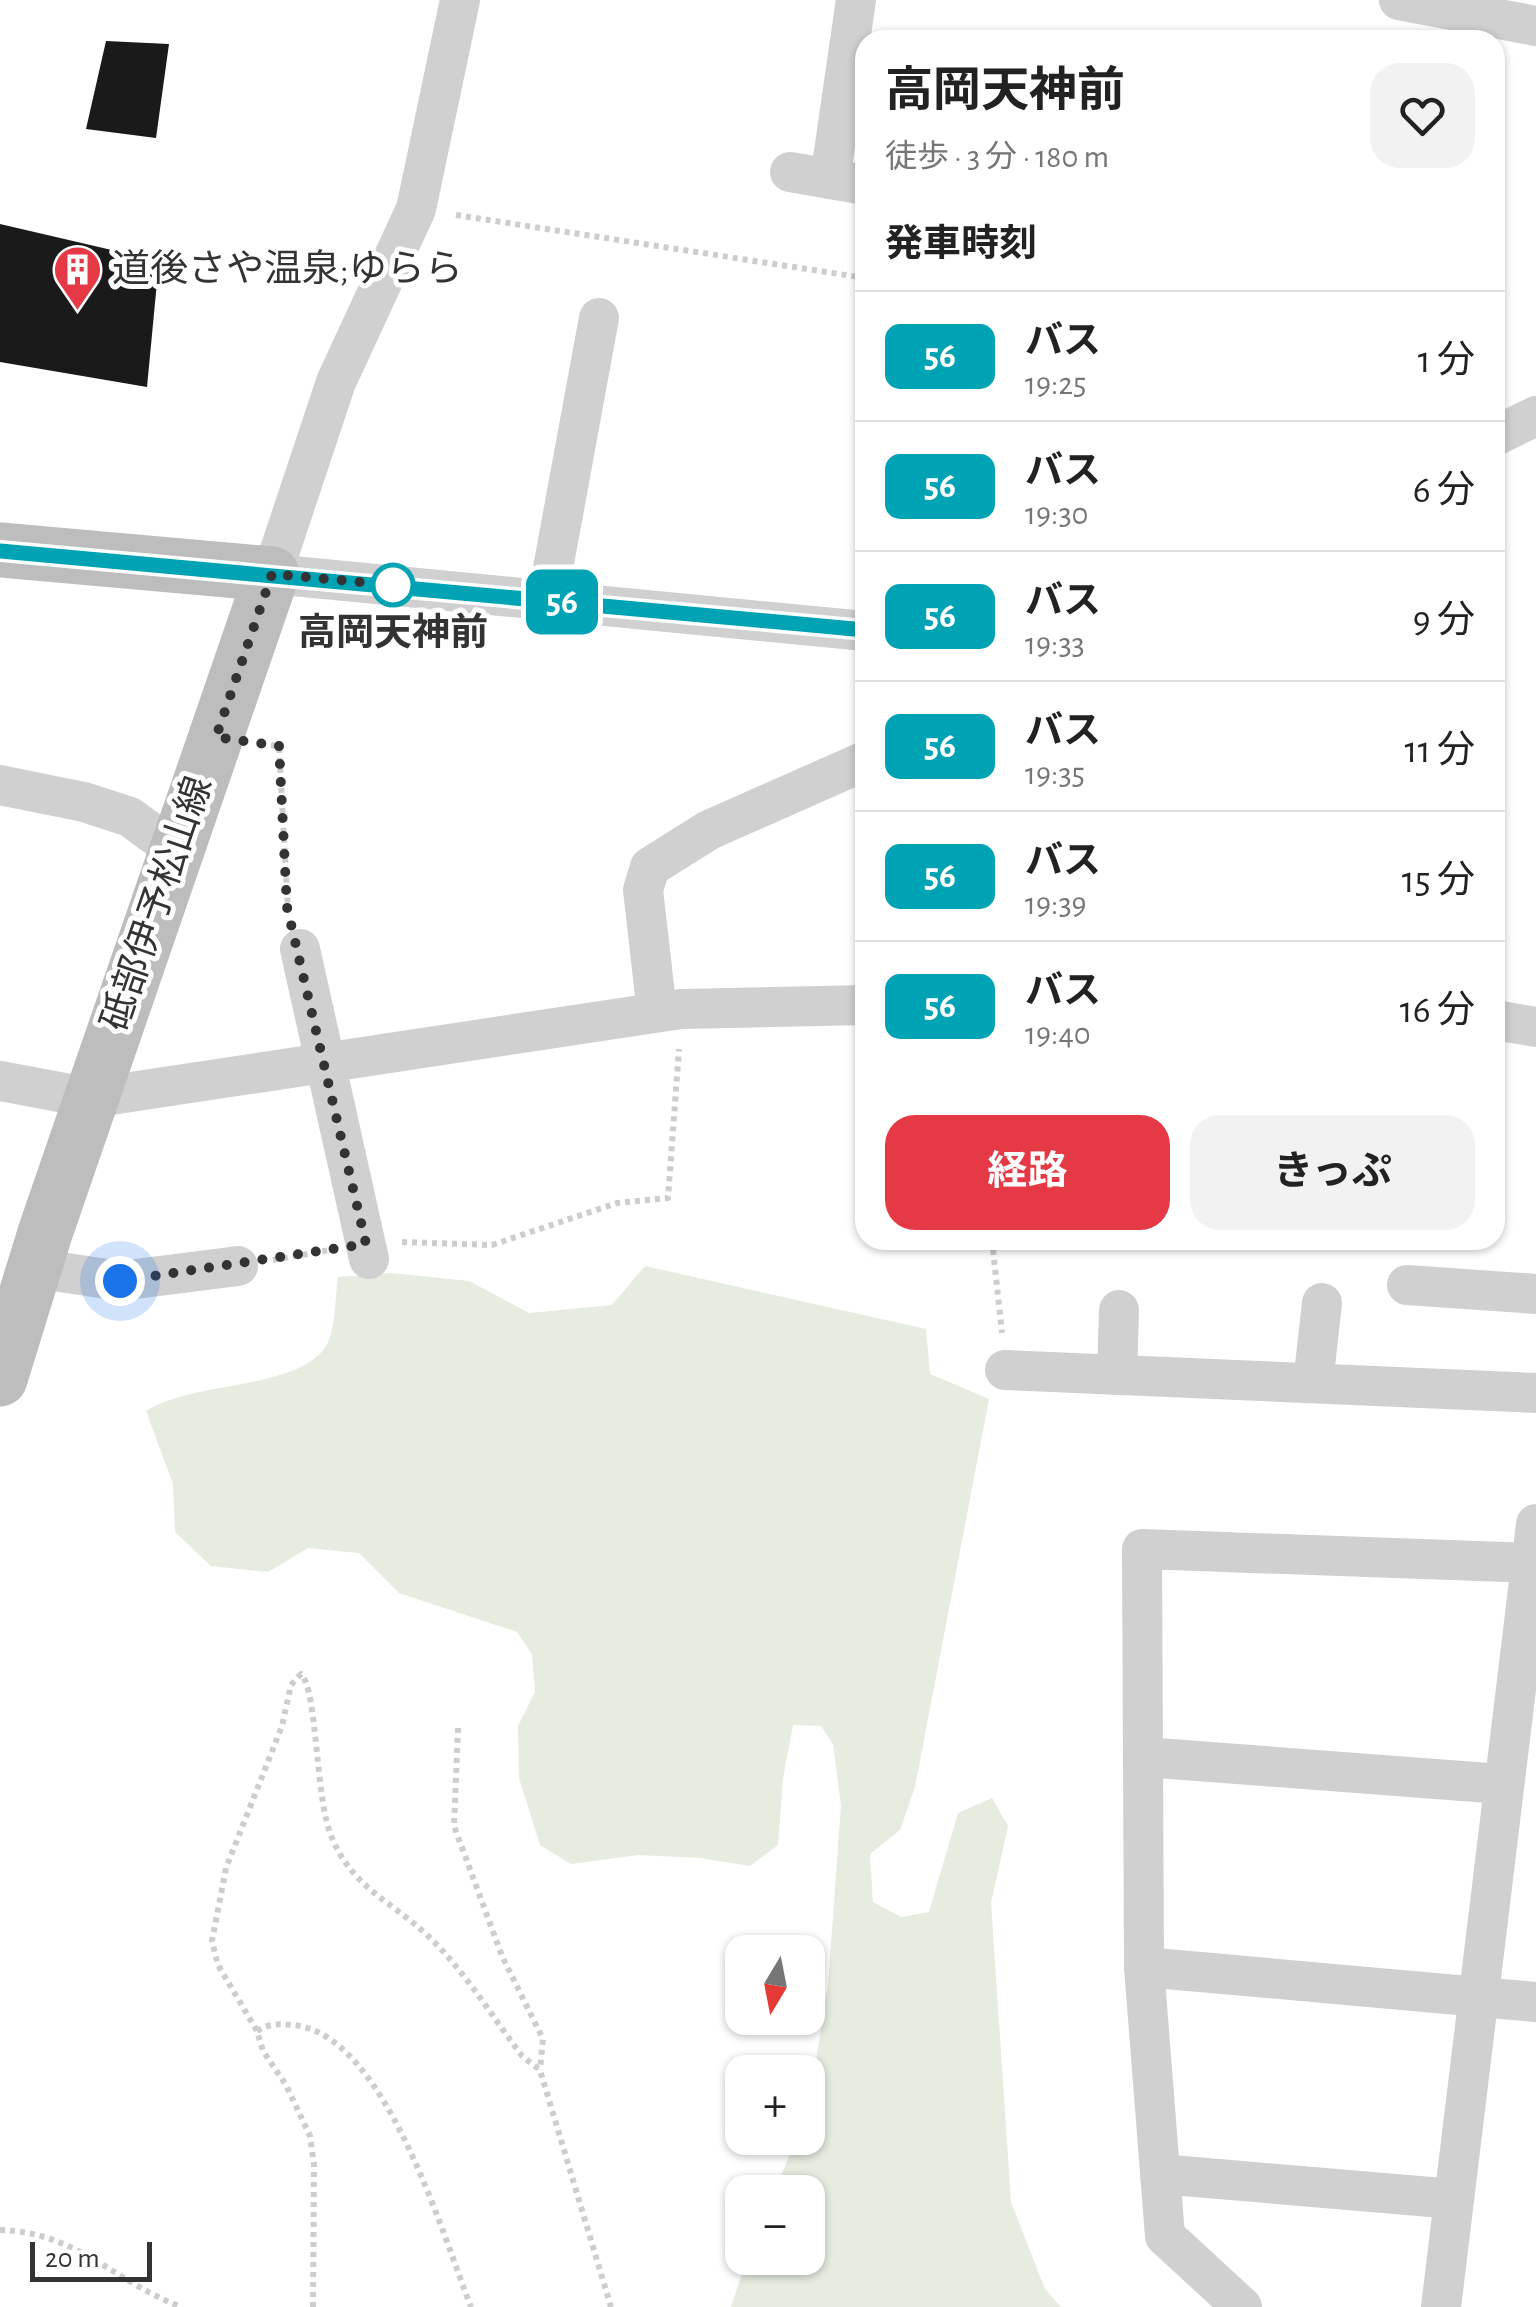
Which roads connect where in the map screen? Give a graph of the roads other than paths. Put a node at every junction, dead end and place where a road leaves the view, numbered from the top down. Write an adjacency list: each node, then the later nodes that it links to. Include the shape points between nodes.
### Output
1 (460, 0): 11 (street, via 416,209 336,382)
2 (856, 0): 6 (street)
3 (1400, 0): 4 (street)
4 (1536, 26)
5 (790, 172): 6 (street)
6 (848, 182)
7 (599, 318): 12 (street)
8 (1536, 416): 9 (street)
9 (1505, 431)
10 (0, 550): 11 (main road)
11 (272, 574): 12 (street); 16 (main road, 砥部伊予松山線)
12 (547, 601): 13 (street)
13 (855, 629)
14 (855, 765): 19 (street, via 709,830 650,868 643,890)
15 (0, 785): 16 (street, via 130,817)
16 (176, 851): 24 (main road, 砥部伊予松山線)
17 (300, 949): 22 (street)
18 (855, 1005): 19 (street)
19 (669, 1011): 22 (street)
20 (1505, 1022): 21 (street)
21 (1536, 1027)
22 (324, 1064): 24 (street); 25 (street)
23 (0, 1081): 24 (street)
24 (91, 1098): 27 (main road, 砥部伊予松山線)
25 (367, 1252)
26 (238, 1266): 27 (street, via 120,1281)
27 (34, 1268): 34 (main road, 砥部伊予松山線)
28 (1407, 1286): 29 (street)
29 (1536, 1294)
30 (1322, 1303): 35 (street)
31 (1119, 1310): 33 (street)
32 (1005, 1370): 33 (street)
33 (1117, 1375): 35 (street)
34 (0, 1379)
35 (1313, 1383): 36 (street)
36 (1536, 1393)
37 (1534, 1544): 38 (street); 39 (street, via 1142,1549)
38 (1523, 1720): 40 (street)
39 (1144, 1757): 40 (street); 41 (street)
40 (1502, 1784): 42 (street)
41 (1144, 1967): 42 (street); 44 (street)
42 (1477, 1995): 43 (street); 45 (street)
43 (1536, 2002)
44 (1160, 2174): 45 (street); 46 (street, via 1165,2236)
45 (1454, 2198): 47 (street)
46 (1242, 2307)
47 (1442, 2307)

